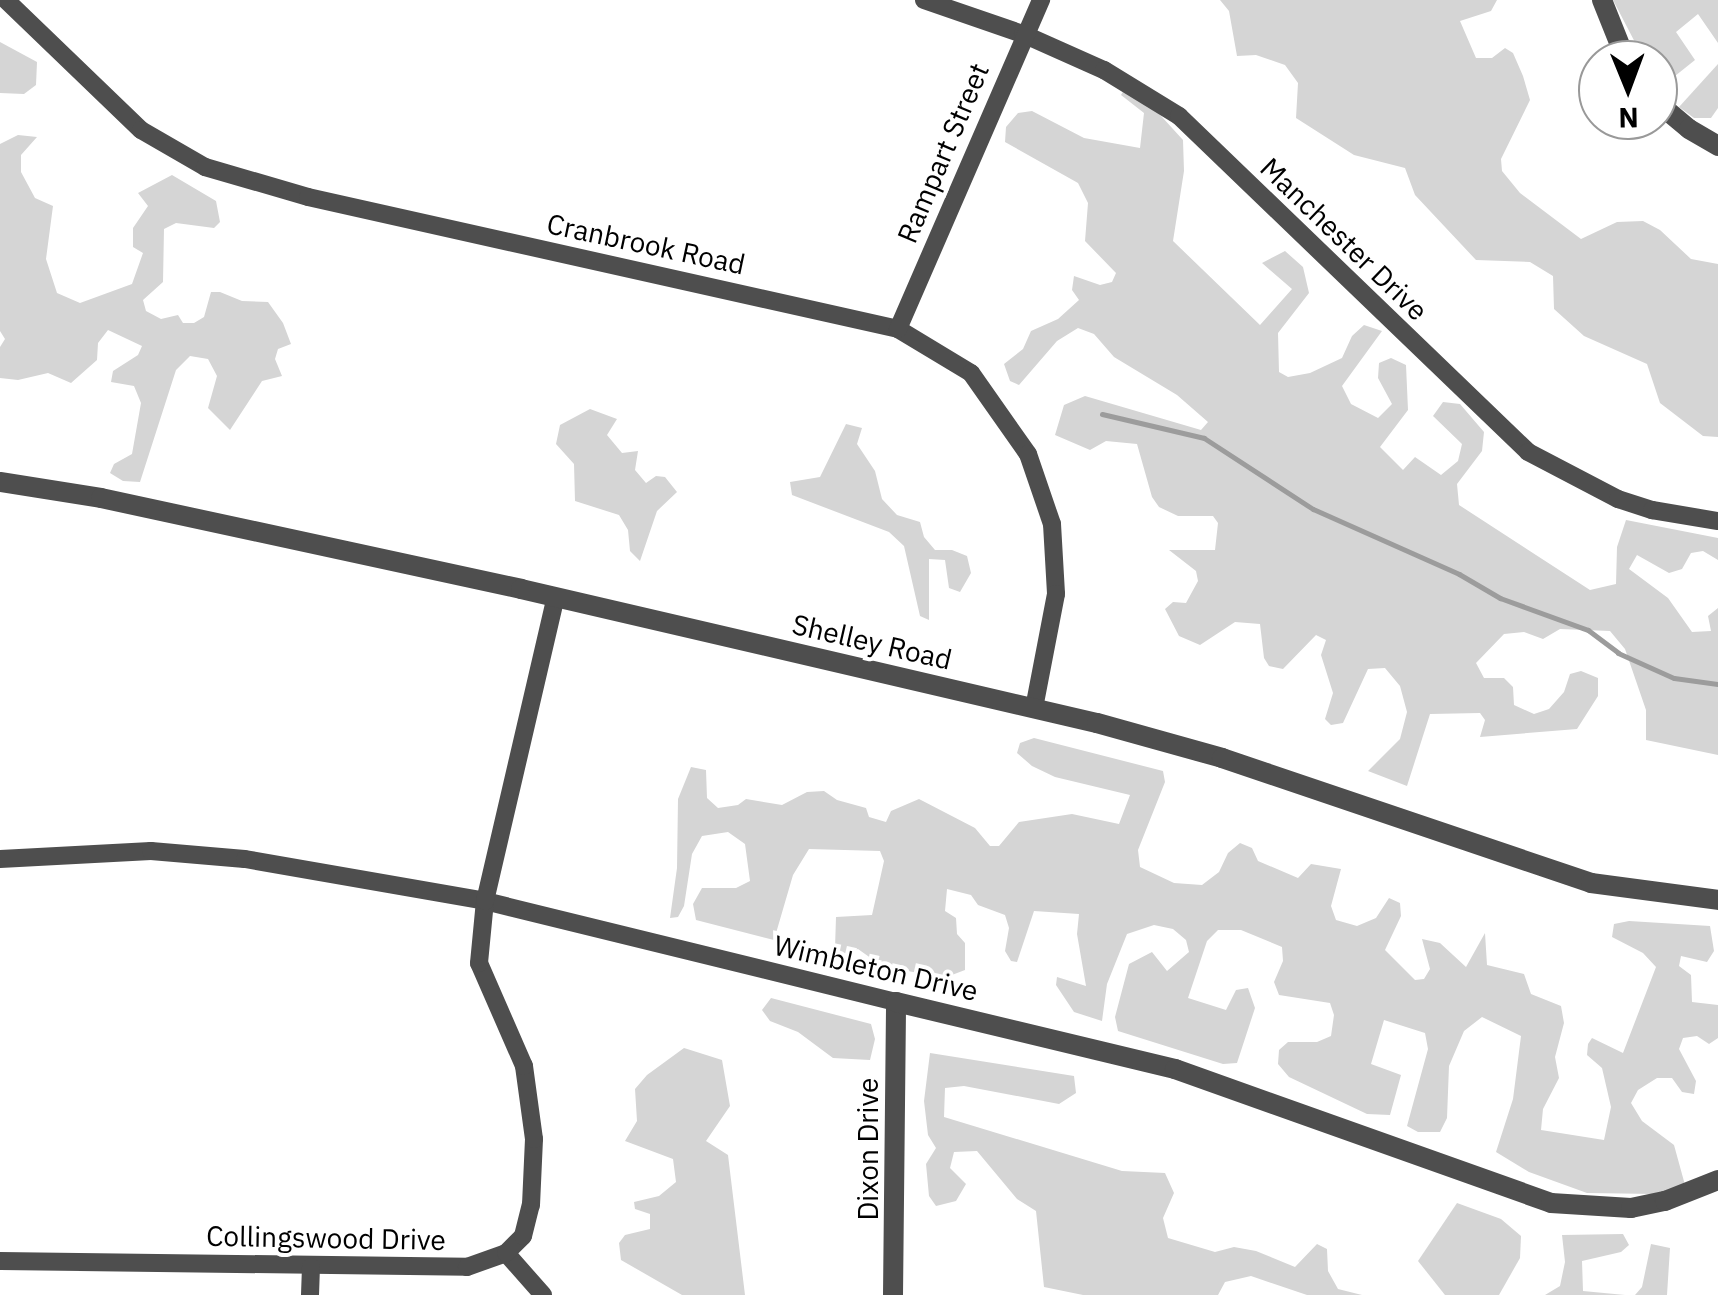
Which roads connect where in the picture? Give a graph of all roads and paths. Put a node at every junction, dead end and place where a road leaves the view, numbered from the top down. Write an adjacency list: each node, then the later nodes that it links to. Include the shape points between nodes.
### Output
1 (6, 0): 9 (street, Cranbrook Road, via 141,130 205,166 308,197)
2 (924, 0): 5 (street, Manchester Drive)
3 (1041, 0): 5 (street, Rampart Street)
4 (1602, 0): 6 (street)
5 (1023, 34): 9 (street, Rampart Street); 11 (street, Manchester Drive, via 1104,70 1179,116 1528,452 1618,499)
6 (1618, 40)
7 (1678, 121): 8 (street)
8 (1718, 146)
9 (898, 329): 13 (street, Cranbrook Road, via 971,373 1028,454 1056,552 1056,594)
10 (0, 482): 12 (street, Shelley Road)
11 (1718, 521)
12 (556, 597): 13 (street, Shelley Road); 16 (street)
13 (1034, 708): 15 (street, Shelley Road, via 1186,747 1592,883)
14 (0, 859): 16 (street, Wimbleton Drive, via 198,853)
15 (1718, 900)
16 (486, 901): 17 (street, Wimbleton Drive); 19 (street, via 478,962 524,1066 534,1138 531,1205 522,1236)
17 (896, 1002): 18 (street, Wimbleton Drive, via 1175,1069 1551,1203 1631,1208); 24 (street, Dixon Drive)
18 (1718, 1180)
19 (506, 1253): 21 (street, Collingswood Drive, via 466,1267); 23 (street)
20 (0, 1261): 21 (street, Collingswood Drive)
21 (311, 1267): 22 (street)
22 (310, 1295)
23 (543, 1295)
24 (893, 1295)

